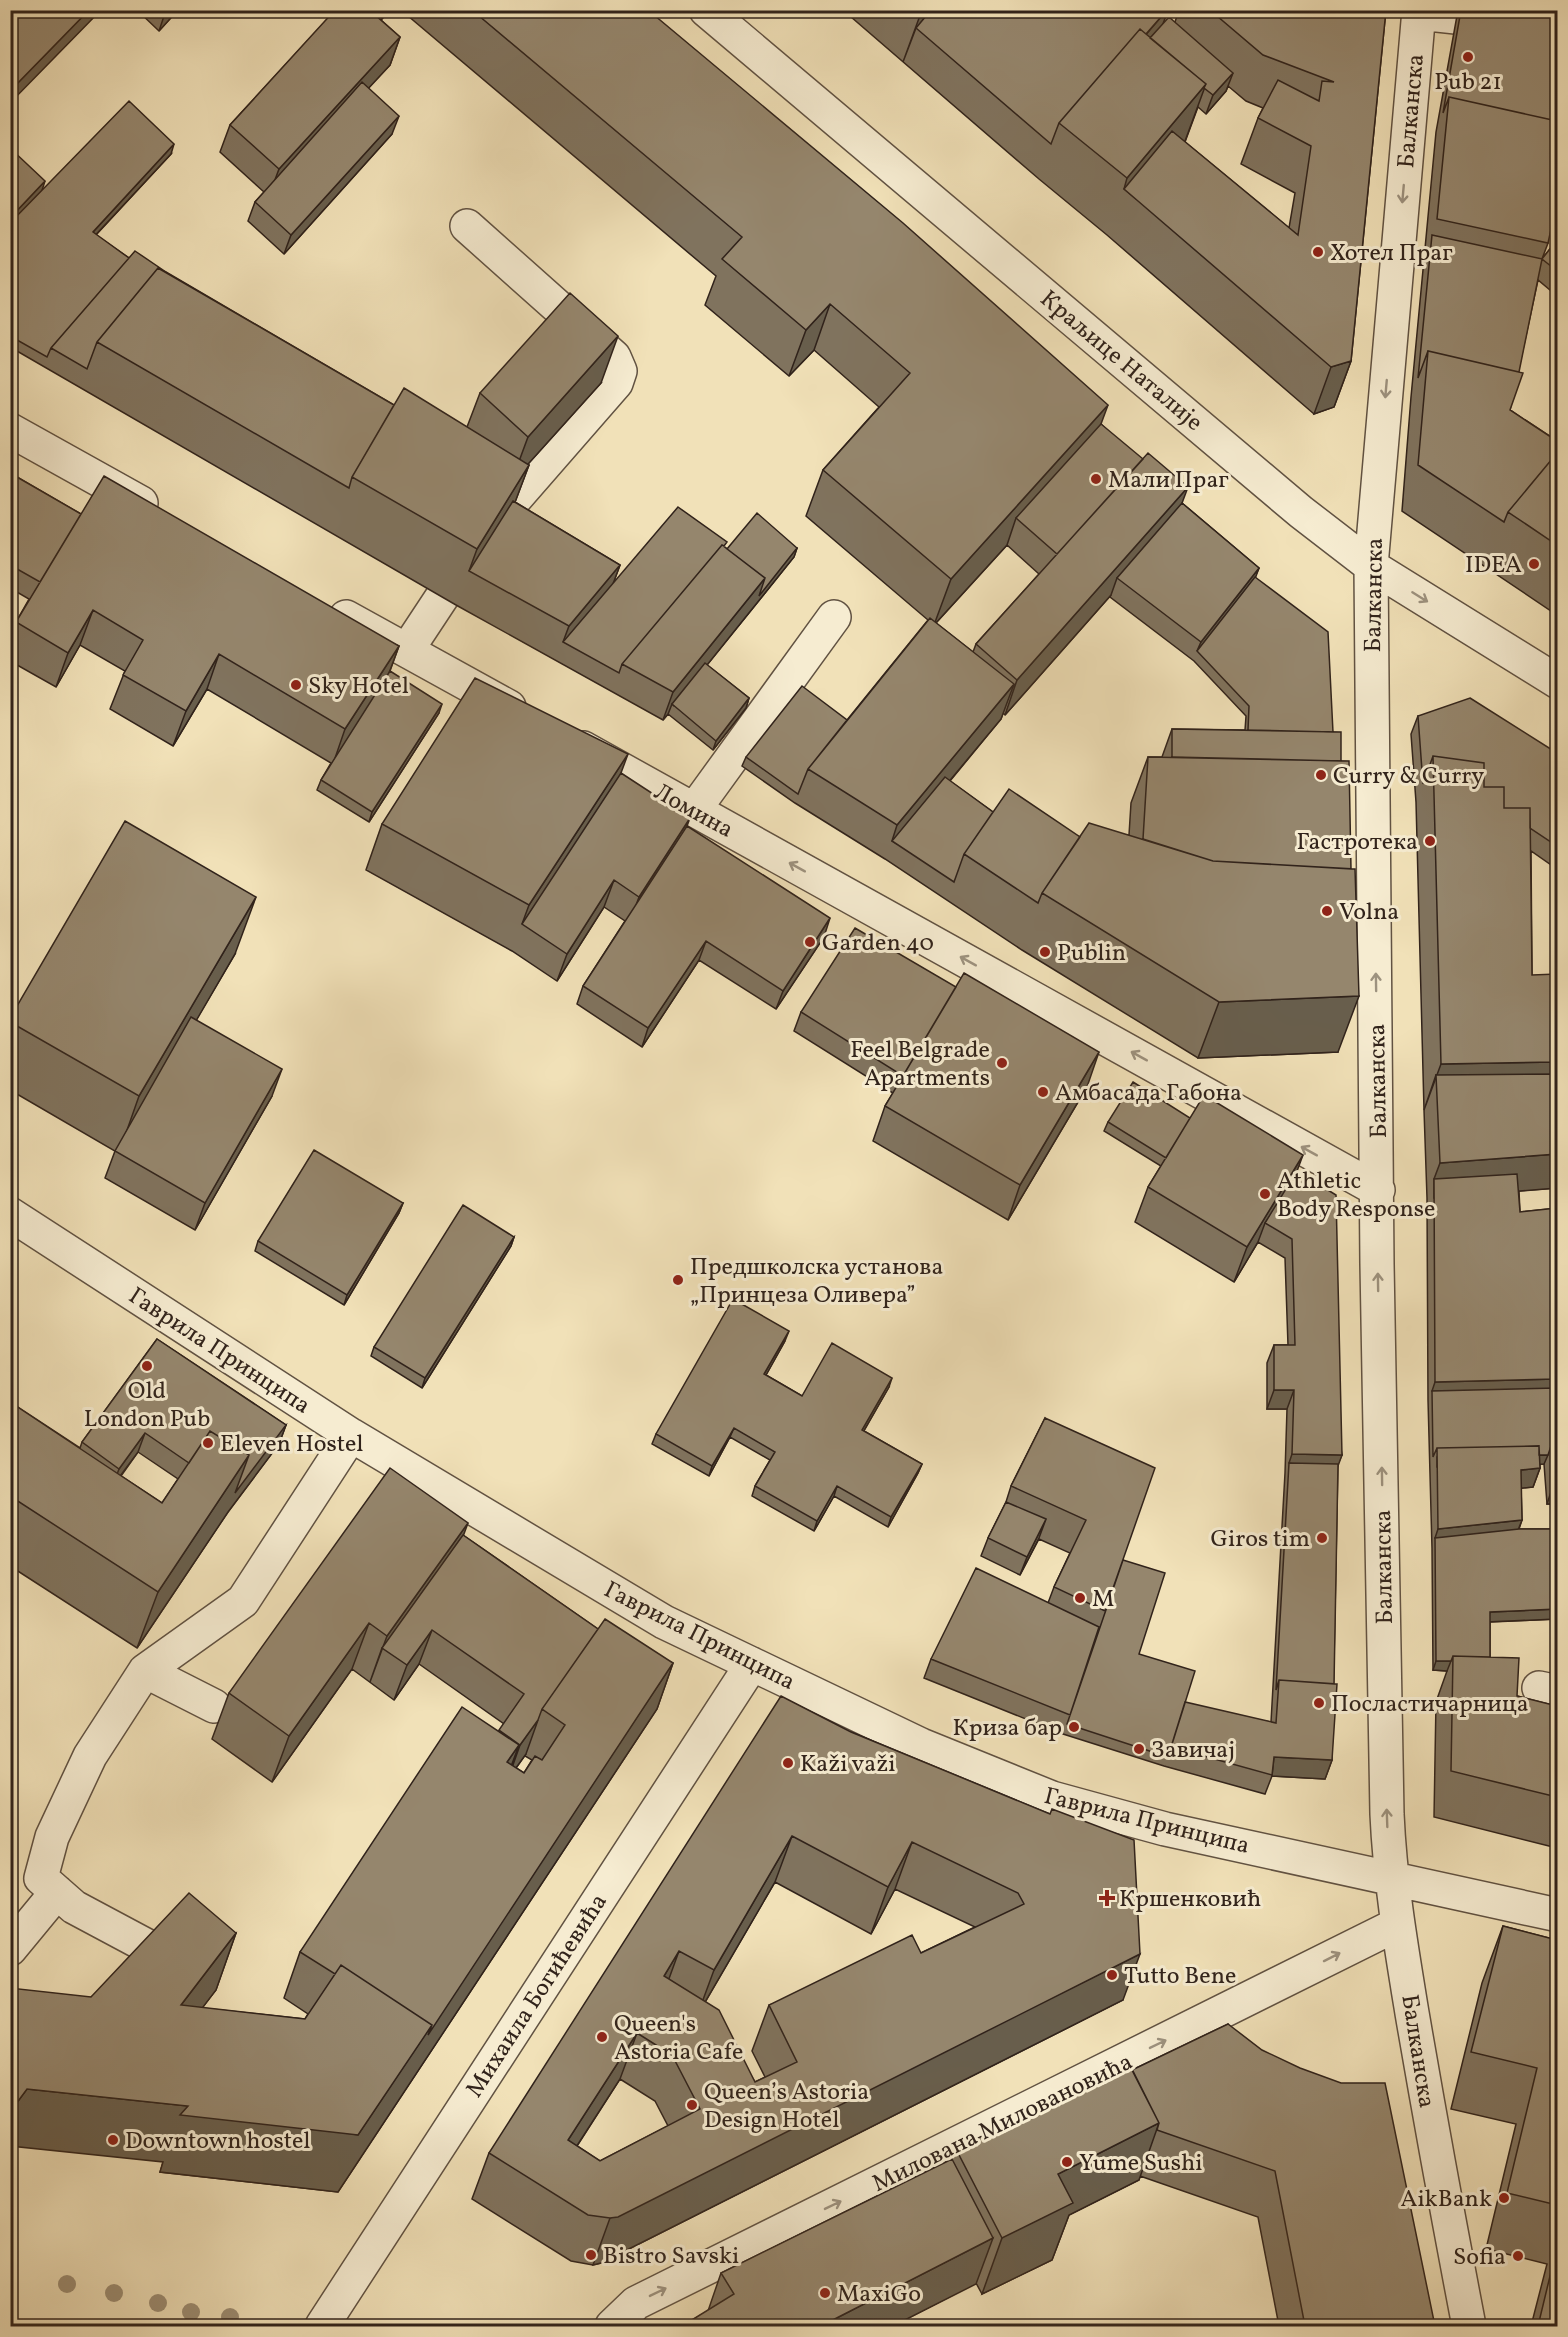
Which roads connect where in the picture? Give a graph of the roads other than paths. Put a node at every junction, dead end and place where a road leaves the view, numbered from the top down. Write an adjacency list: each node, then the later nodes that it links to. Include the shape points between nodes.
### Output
1 (706, 10): 8 (street, Краљице Наталије, via 1301,512)
2 (1419, 12): 3 (street); 8 (street, Балканска, one-way to 8)
3 (1456, 17)
4 (466, 226): 6 (street, via 615,357 620,371 616,383)
5 (10, 430): 7 (street)
6 (500, 516)
7 (167, 517)
8 (1371, 566): 13 (street, Краљице Наталије, one-way to 13); 15 (street, Балканска, one-way to 8)
9 (442, 597): 12 (street)
10 (324, 604): 12 (street, Ломина)
11 (834, 617): 14 (street)
12 (407, 651): 14 (street, Ломина)
13 (1557, 682)
14 (694, 810): 15 (street, Ломина, one-way to 14)
15 (1378, 1190): 21 (street, Балканска, one-way to 15)
16 (10, 1214): 17 (street, Гаврила Принципа)
17 (351, 1435): 18 (street, Гаврила Принципа, via 664,1622); 19 (street, via 243,1601)
18 (752, 1664): 21 (street, Гаврила Принципа, via 921,1745 1052,1798 1165,1829); 27 (street, Михаила Богићевића)
19 (145, 1671): 20 (street); 22 (street, via 90,1756 52,1838 41,1878)
20 (214, 1706)
21 (1390, 1877): 23 (street, Гаврила Принципа); 24 (street, Балканска)
22 (57, 1892): 25 (street, via 74,1908); 26 (street)
23 (1557, 1916)
24 (1398, 1924): 28 (street, Милована Миловановића, one-way to 24, via 636,2303); 29 (street, Балканска, via 1431,2129)
25 (147, 1946)
26 (10, 1948)
27 (322, 2326)
28 (612, 2326)
29 (1469, 2326)

